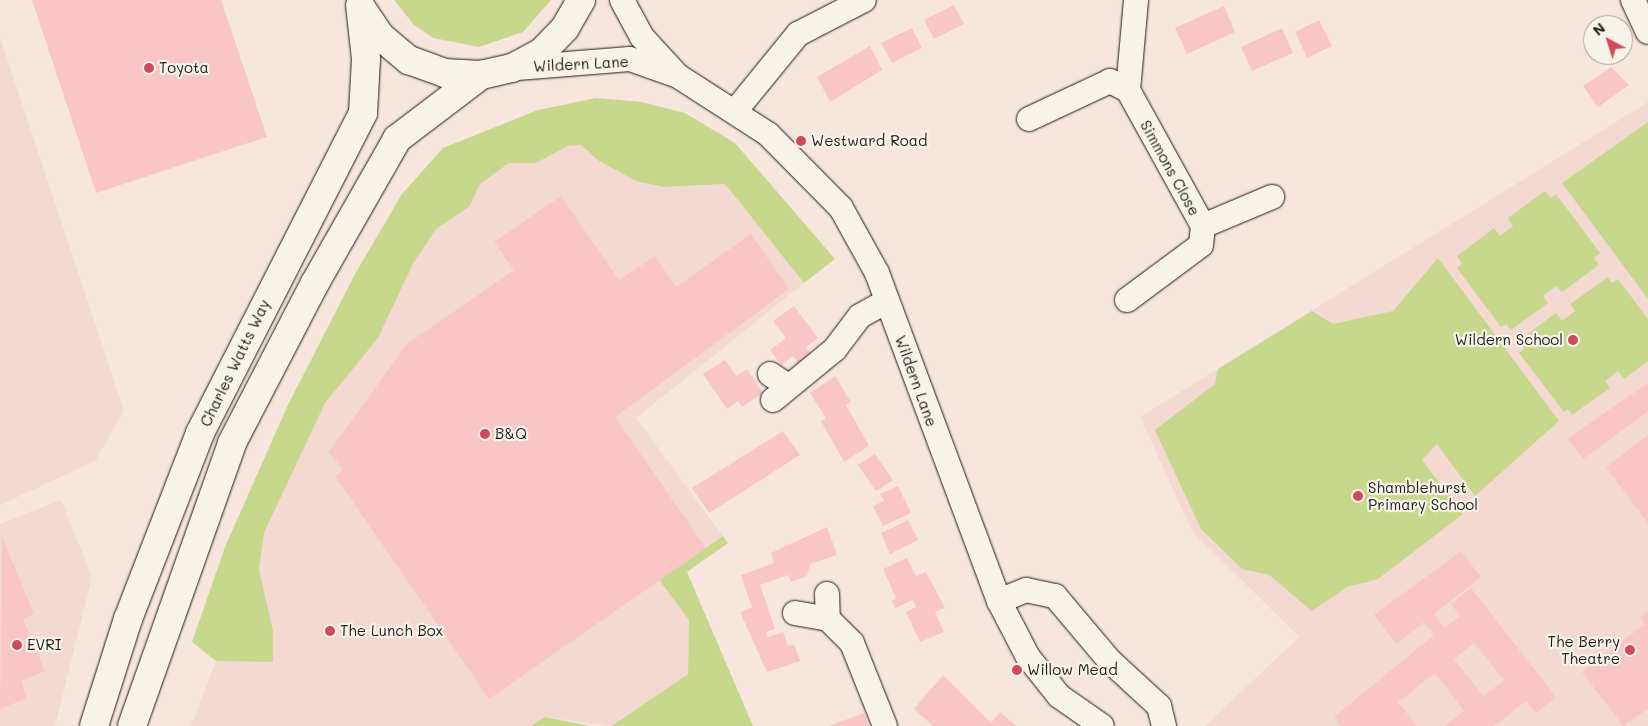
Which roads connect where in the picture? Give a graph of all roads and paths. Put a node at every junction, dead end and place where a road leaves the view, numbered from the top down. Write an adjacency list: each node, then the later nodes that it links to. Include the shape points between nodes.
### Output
1 (581, 0): 8 (main road, via 566,28 542,52)
2 (622, 0): 10 (street, Wildern Lane, via 642,37)
3 (864, 0): 12 (street, via 798,34)
4 (1136, 0): 11 (street)
5 (1633, 0): 7 (street)
6 (359, 3): 9 (main road, via 380,36 409,60 444,73); 23 (main road, Charles Watts Way, via 366,59 363,113 200,433 128,619)
7 (1648, 32)
8 (512, 68): 9 (main road); 10 (street, Wildern Lane, via 630,59)
9 (481, 75): 24 (main road, via 397,140 315,283 232,443)
10 (678, 76): 12 (street, Wildern Lane)
11 (1128, 90): 13 (street, via 1110,82); 15 (street, Simmons Close)
12 (736, 110): 17 (street, Wildern Lane, via 791,152 841,208)
13 (1029, 119)
14 (1272, 197): 15 (street)
15 (1203, 226): 16 (street, Simmons Close, via 1201,245)
16 (1127, 300)
17 (887, 301): 18 (street, via 860,316 835,349); 20 (street, Wildern Lane)
18 (777, 387)
19 (827, 594): 22 (street)
20 (998, 601): 26 (street, Wildern Lane, via 1028,657 1059,696); 27 (street, via 1026,590 1054,596 1110,661 1159,706)
21 (795, 612): 22 (street)
22 (828, 619): 25 (street, via 852,643)
23 (94, 726)
24 (132, 726)
25 (885, 726)
26 (1102, 726)
27 (1164, 726)

